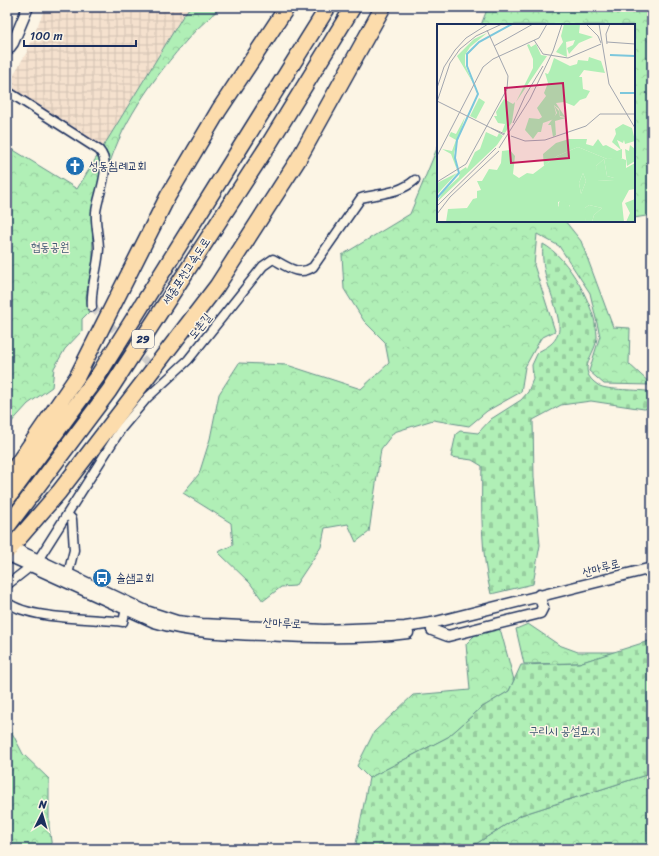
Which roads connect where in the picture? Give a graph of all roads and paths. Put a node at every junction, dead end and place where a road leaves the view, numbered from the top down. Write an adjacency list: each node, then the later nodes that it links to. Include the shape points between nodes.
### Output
1 (28, 7): 6 (street)
2 (287, 7): 12 (highway, via 219,110 168,196 77,377)
3 (328, 7): 13 (highway, 세종포천고속도로 / 29, via 99,374)
4 (353, 7): 15 (highway, 세종포천고속도로 / 29, via 269,144 109,391)
5 (383, 7): 16 (highway, via 298,160 217,286)
6 (7, 51)
7 (7, 91): 9 (street, via 104,155 105,167 96,213 99,247 91,297)
8 (415, 180): 11 (street, 도촌길, via 406,188 394,193 374,194 361,198 308,271 299,272 273,259 269,260 188,360)
9 (92, 307)
10 (159, 375): 11 (street)
11 (165, 381): 14 (street, 도촌길, via 121,429)
12 (7, 479)
13 (7, 499)
14 (67, 514): 17 (street, 도촌길); 20 (street, via 72,519 74,550)
15 (7, 527)
16 (13, 554): 17 (street, 산마루로); 18 (street, 산마루로)
17 (38, 560): 20 (street, 산마루로)
18 (30, 567): 20 (street, 산마루로); 21 (street)
19 (652, 568): 22 (street, 산마루로)
20 (66, 579): 24 (street, 산마루로)
21 (7, 585)
22 (540, 598): 24 (street, 산마루로, via 404,628 324,630 177,621); 24 (street, 산마루로, via 432,630 391,635 317,638 202,632 176,628 154,622)
23 (7, 602): 24 (street, via 30,612 123,622)
24 (127, 606)

